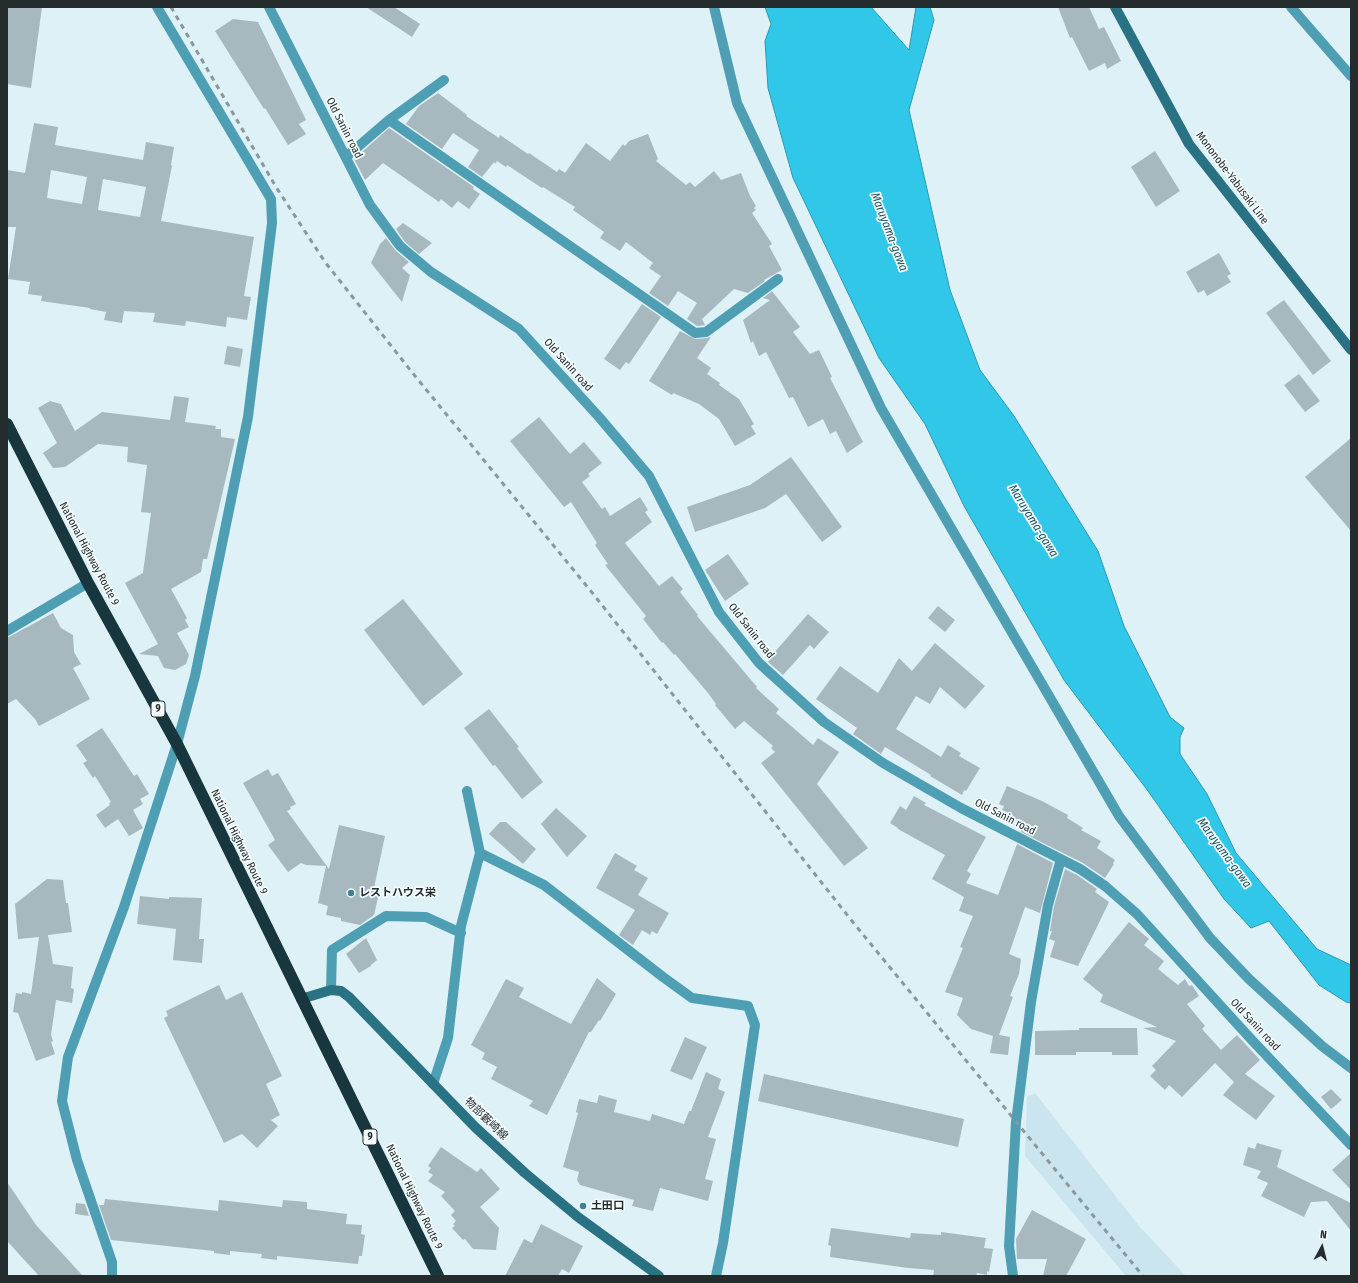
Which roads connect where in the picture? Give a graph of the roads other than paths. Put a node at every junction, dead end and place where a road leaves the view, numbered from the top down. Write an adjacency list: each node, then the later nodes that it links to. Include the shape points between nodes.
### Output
1 (157, 7): 15 (street, via 271,199 272,223 248,417 195,676)
2 (269, 7): 9 (street, Old Sanin road)
3 (714, 7): 22 (street, via 737,103 881,408 1118,816 1210,938 1249,979 1322,1046)
4 (1291, 7): 6 (street)
5 (1118, 8): 11 (main road, Mononobe-Yabusaki Line, via 1189,144)
6 (1351, 76)
7 (444, 80): 8 (street)
8 (389, 120): 9 (street); 10 (street, via 695,333 706,332)
9 (346, 157): 18 (street, Old Sanin road, via 370,205 400,246 431,272 519,329 649,476 719,612 759,662 824,722 883,763 961,808)
10 (778, 279)
11 (1351, 350)
12 (7, 424): 13 (highway, National Highway Route 9 / 9)
13 (88, 583): 14 (street); 15 (highway, National Highway Route 9 / 9)
14 (7, 630)
15 (176, 744): 21 (highway, National Highway Route 9 / 9); 25 (street, via 124,907 68,1057 62,1101 77,1160 112,1262)
16 (467, 791): 17 (street)
17 (480, 853): 19 (street); 28 (street, via 544,885 692,998 748,1006 755,1025)
18 (1061, 859): 24 (street, Old Sanin road, via 1105,886 1137,914); 29 (street, via 1048,905 1031,1002 1016,1122 1009,1246)
19 (461, 933): 20 (street, via 426,917 386,916 332,950); 23 (street, via 448,1038)
20 (331, 990): 21 (main road); 23 (main road, 物部藪崎線, via 341,991 350,997)
21 (301, 999): 26 (highway, National Highway Route 9 / 9)
22 (1351, 1068)
23 (433, 1084): 27 (main road, 物部藪崎線, via 525,1173 578,1217)
24 (1351, 1145)
25 (112, 1276)
26 (438, 1276)
27 (659, 1276)
28 (716, 1276)
29 (1013, 1276)

